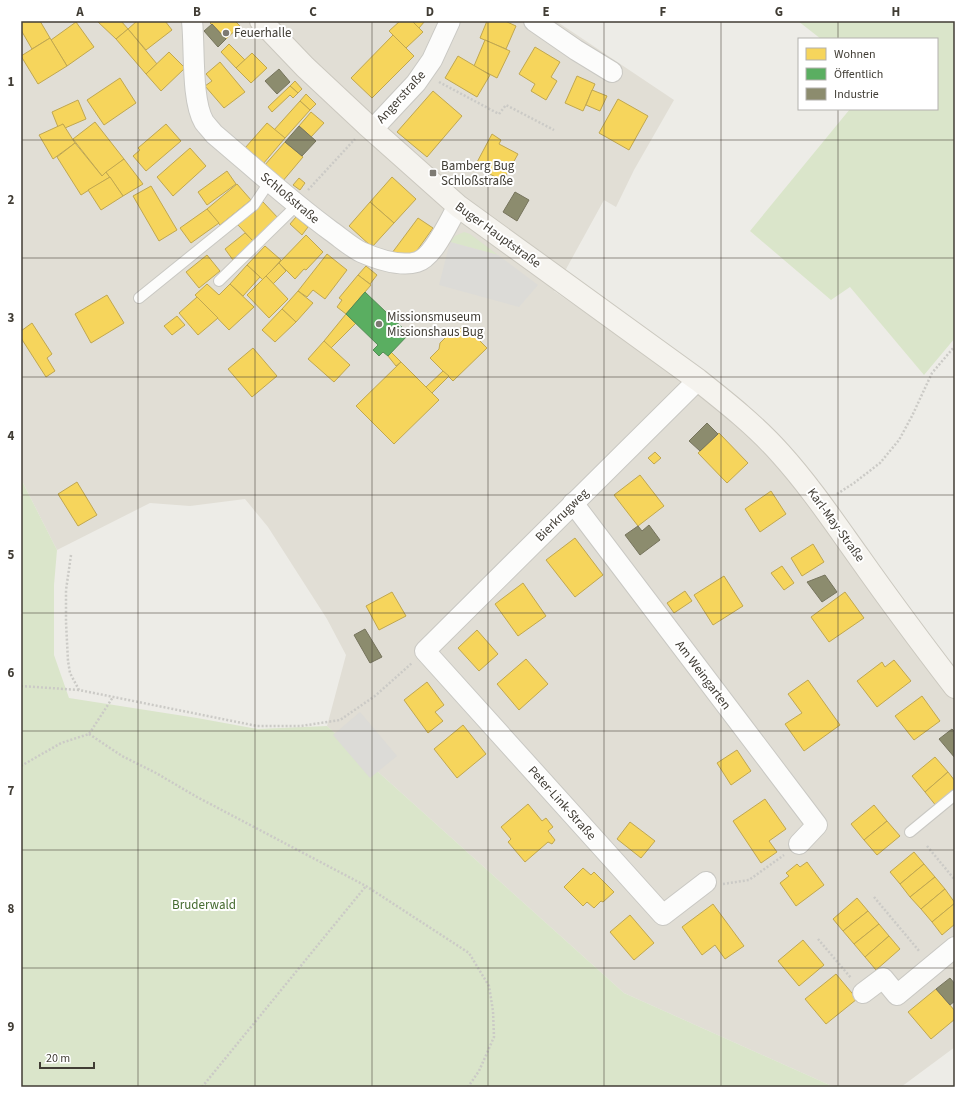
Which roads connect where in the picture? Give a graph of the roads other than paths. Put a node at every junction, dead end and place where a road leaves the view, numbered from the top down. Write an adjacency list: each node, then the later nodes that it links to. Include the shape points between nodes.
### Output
1 (192, 21): 7 (street, Schloßstraße, via 194,76 204,120 214,134)
2 (261, 21): 6 (street, Buger Hauptstraße, via 305,67)
3 (450, 21): 6 (street, Angerstraße, via 432,60 416,83)
4 (534, 21): 5 (street)
5 (612, 72)
6 (370, 127): 9 (street, Buger Hauptstraße)
7 (270, 181): 8 (street, Schloßstraße); 11 (lane, via 254,205)
8 (297, 204): 9 (street, Schloßstraße, via 360,252 405,264 418,262 433,250); 10 (lane)
9 (458, 206): 12 (street, Buger Hauptstraße)
10 (218, 280)
11 (139, 298)
12 (698, 380): 13 (street, Bierkrugweg); 15 (street, Karl-May-Straße, via 733,408 780,452)
13 (573, 504): 14 (street, Bierkrugweg); 18 (street, Am Weingarten, via 817,825)
14 (425, 650): 19 (street, Peter-Link-Straße, via 663,915)
15 (955, 687)
16 (955, 795): 17 (lane)
17 (910, 832)
18 (799, 844)
19 (706, 882)
20 (955, 947): 21 (street, via 897,995 883,978)
21 (863, 993)

